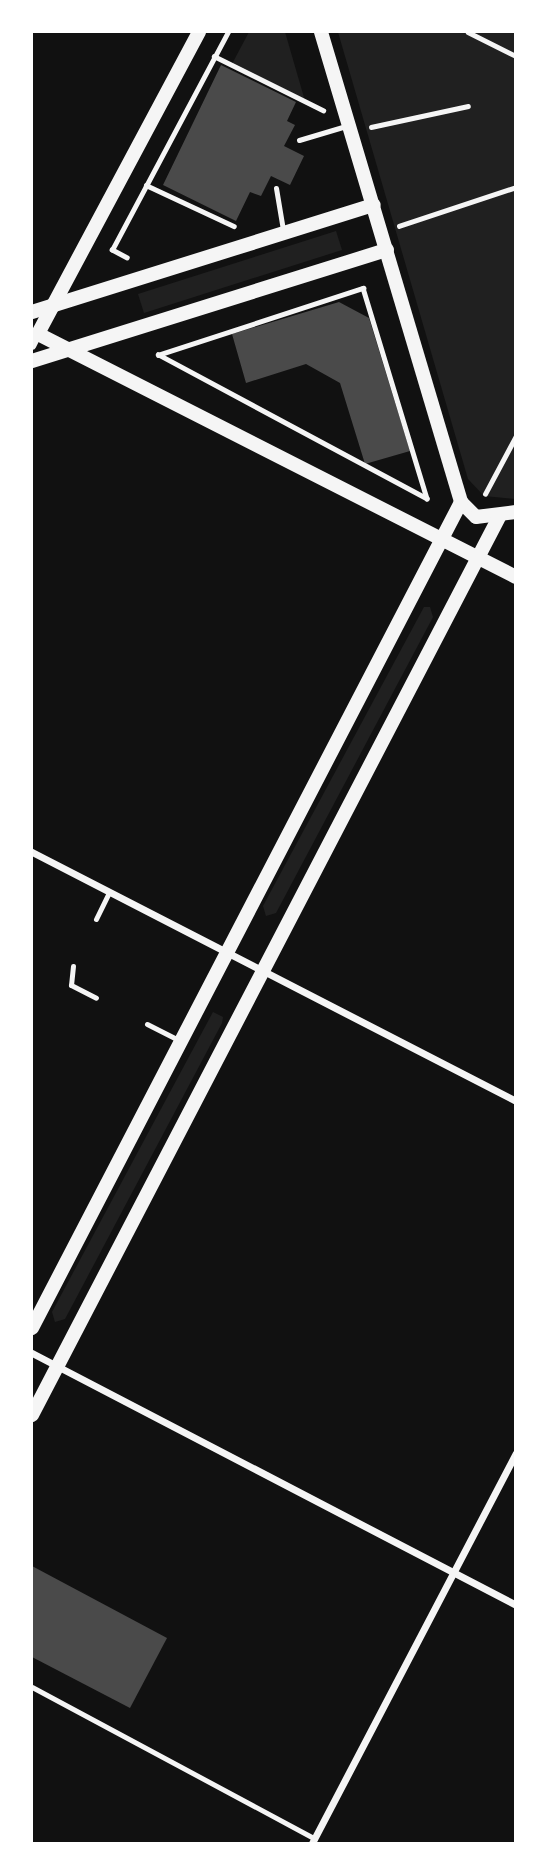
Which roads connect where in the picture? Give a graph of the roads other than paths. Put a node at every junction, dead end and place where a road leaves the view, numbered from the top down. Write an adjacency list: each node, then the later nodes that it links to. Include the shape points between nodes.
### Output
1 (199, 32): 9 (main road)
2 (321, 32): 3 (main road)
3 (349, 125): 4 (lane); 6 (main road)
4 (299, 140)
5 (276, 188): 7 (lane)
6 (374, 205): 7 (main road); 8 (main road)
7 (283, 233): 9 (main road)
8 (387, 250): 12 (main road); 14 (main road)
9 (52, 306): 10 (main road); 11 (main road)
10 (32, 312)
11 (34, 337): 12 (main road)
12 (68, 348): 13 (main road); 17 (main road)
13 (32, 361)
14 (461, 502): 16 (main road, via 476,517); 17 (main road)
15 (516, 512): 16 (main road)
16 (499, 517): 18 (main road)
17 (441, 540): 18 (main road); 23 (main road)
18 (478, 558): 19 (main road); 25 (main road)
19 (516, 577)
20 (32, 852): 21 (street)
21 (109, 892): 22 (lane); 23 (street)
22 (96, 919)
23 (226, 951): 25 (street); 28 (main road)
24 (73, 967): 26 (lane, via 71,985)
25 (262, 970): 29 (street); 32 (main road)
26 (96, 998)
27 (147, 1024): 28 (lane)
28 (181, 1041): 30 (main road)
29 (516, 1101)
30 (32, 1328)
31 (32, 1353): 32 (street)
32 (57, 1366): 33 (main road); 35 (street)
33 (32, 1415)
34 (516, 1453): 35 (street)
35 (453, 1572): 36 (street); 38 (street)
36 (516, 1605)
37 (32, 1687): 38 (lane)
38 (313, 1841)

